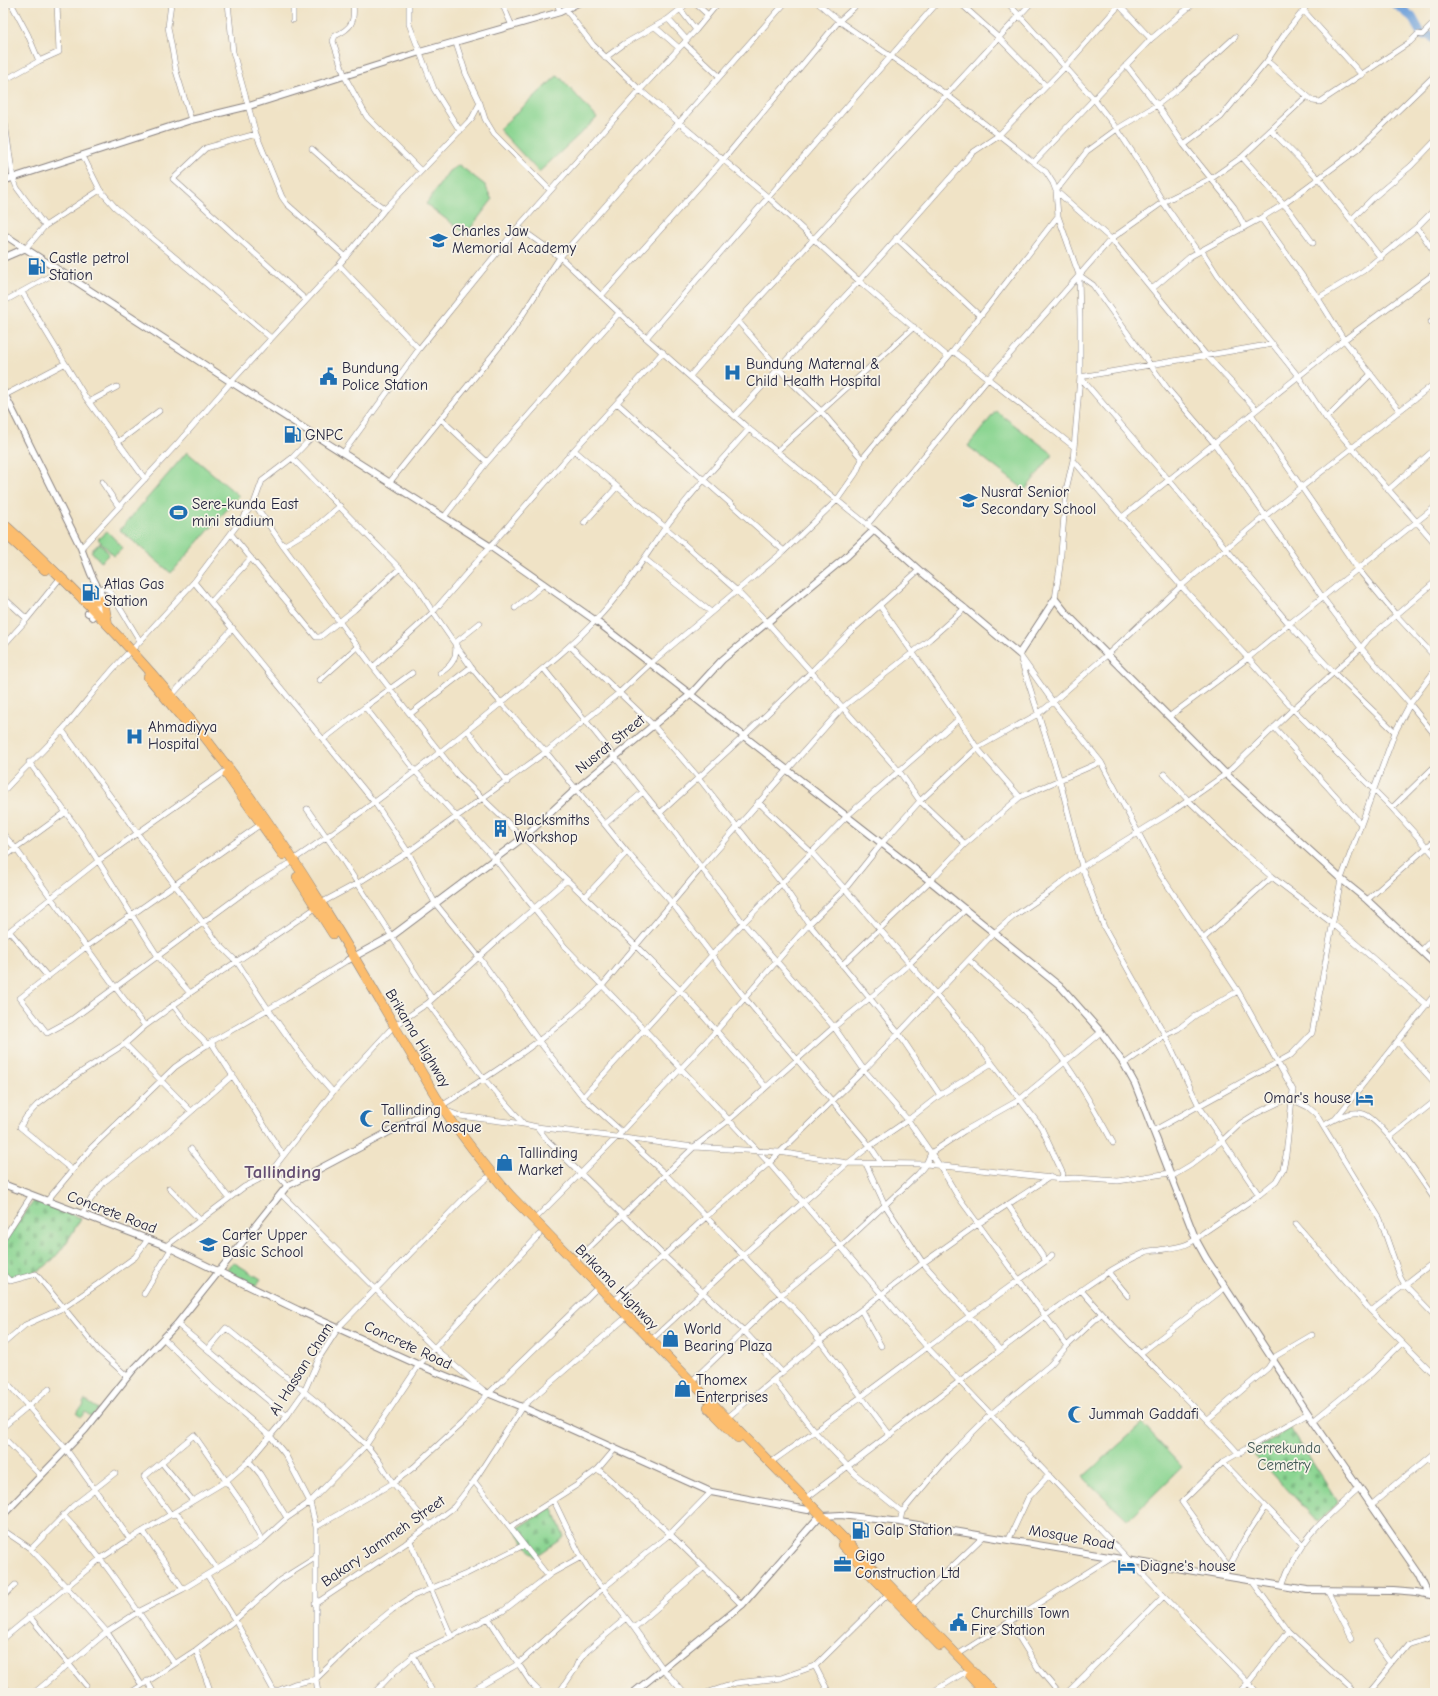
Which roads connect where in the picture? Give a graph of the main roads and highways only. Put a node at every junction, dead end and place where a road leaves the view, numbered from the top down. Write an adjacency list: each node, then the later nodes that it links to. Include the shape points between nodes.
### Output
1 (3, 523): 3 (highway, Brikama Highway)
2 (3, 532): 3 (highway, Brikama Highway)
3 (59, 579): 4 (highway, Brikama Highway); 5 (highway, Brikama Highway)
4 (83, 600): 5 (highway, Brikama Highway); 6 (highway, via 103,600)
5 (92, 613): 6 (highway, Brikama Highway); 7 (highway, Brikama Highway)
6 (109, 627): 7 (highway, Brikama Highway)
7 (130, 652): 8 (highway, Brikama Highway); 8 (highway, Brikama Highway, via 172,695 239,782)
8 (291, 862): 9 (highway, Brikama Highway)
9 (440, 1107): 10 (highway, Brikama Highway, via 482,1163 533,1221 727,1418); 10 (highway, Brikama Highway, via 455,1136 487,1178 539,1235 808,1510)
10 (820, 1518): 11 (highway, Brikama Highway)
11 (855, 1553): 12 (highway, Brikama Highway, via 889,1593); 12 (highway, Brikama Highway, via 911,1606)
12 (941, 1642): 13 (highway, Brikama Highway); 14 (highway, Brikama Highway)
13 (985, 1693)
14 (994, 1693)

